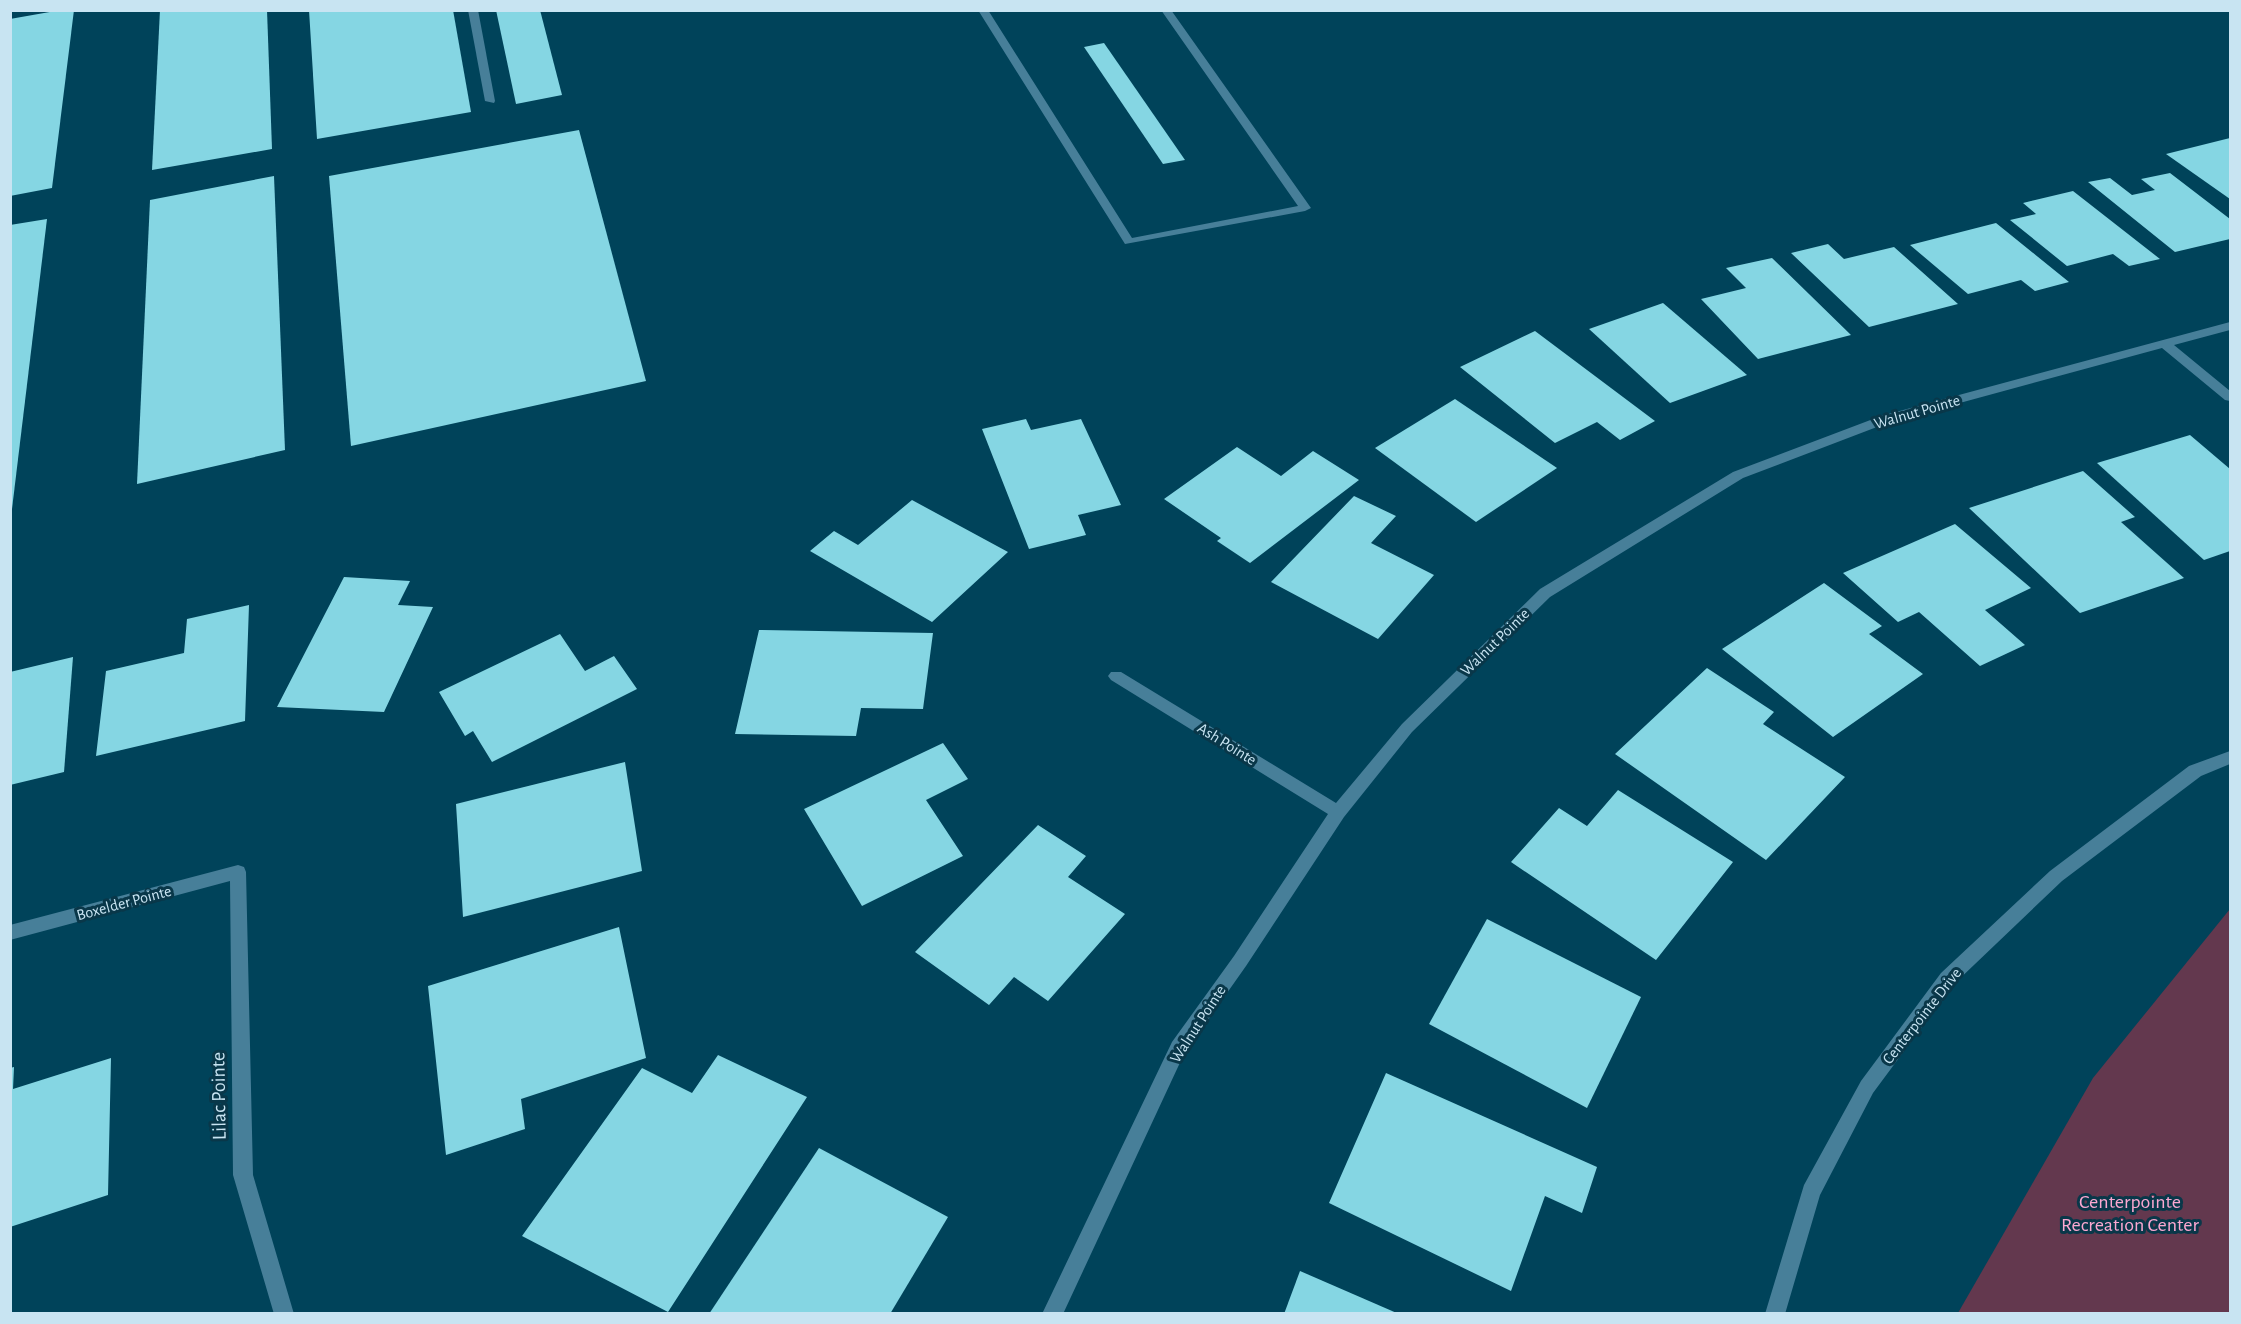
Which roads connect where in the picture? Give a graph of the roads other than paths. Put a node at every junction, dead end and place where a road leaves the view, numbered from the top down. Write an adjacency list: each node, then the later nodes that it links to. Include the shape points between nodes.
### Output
1 (473, 10): 4 (street)
2 (983, 10): 3 (street, via 1129,242 1305,208)
3 (1166, 10)
4 (490, 101)
5 (2230, 326): 6 (street, Walnut Pointe)
6 (2164, 344): 7 (street); 10 (street, Walnut Pointe, via 1886,419 1738,475 1545,594 1407,728)
7 (2230, 397)
8 (1116, 676): 10 (street, Ash Pointe)
9 (2230, 757): 15 (street, Centerpointe Drive, via 2195,771 2056,876 1947,979 1867,1087 1811,1192)
10 (1338, 812): 14 (street, Walnut Pointe, via 1178,1048)
11 (238, 872): 12 (street, Boxelder Pointe); 13 (street, Lilac Pointe, via 243,1175)
12 (10, 933)
13 (284, 1314)
14 (1052, 1314)
15 (1775, 1314)

